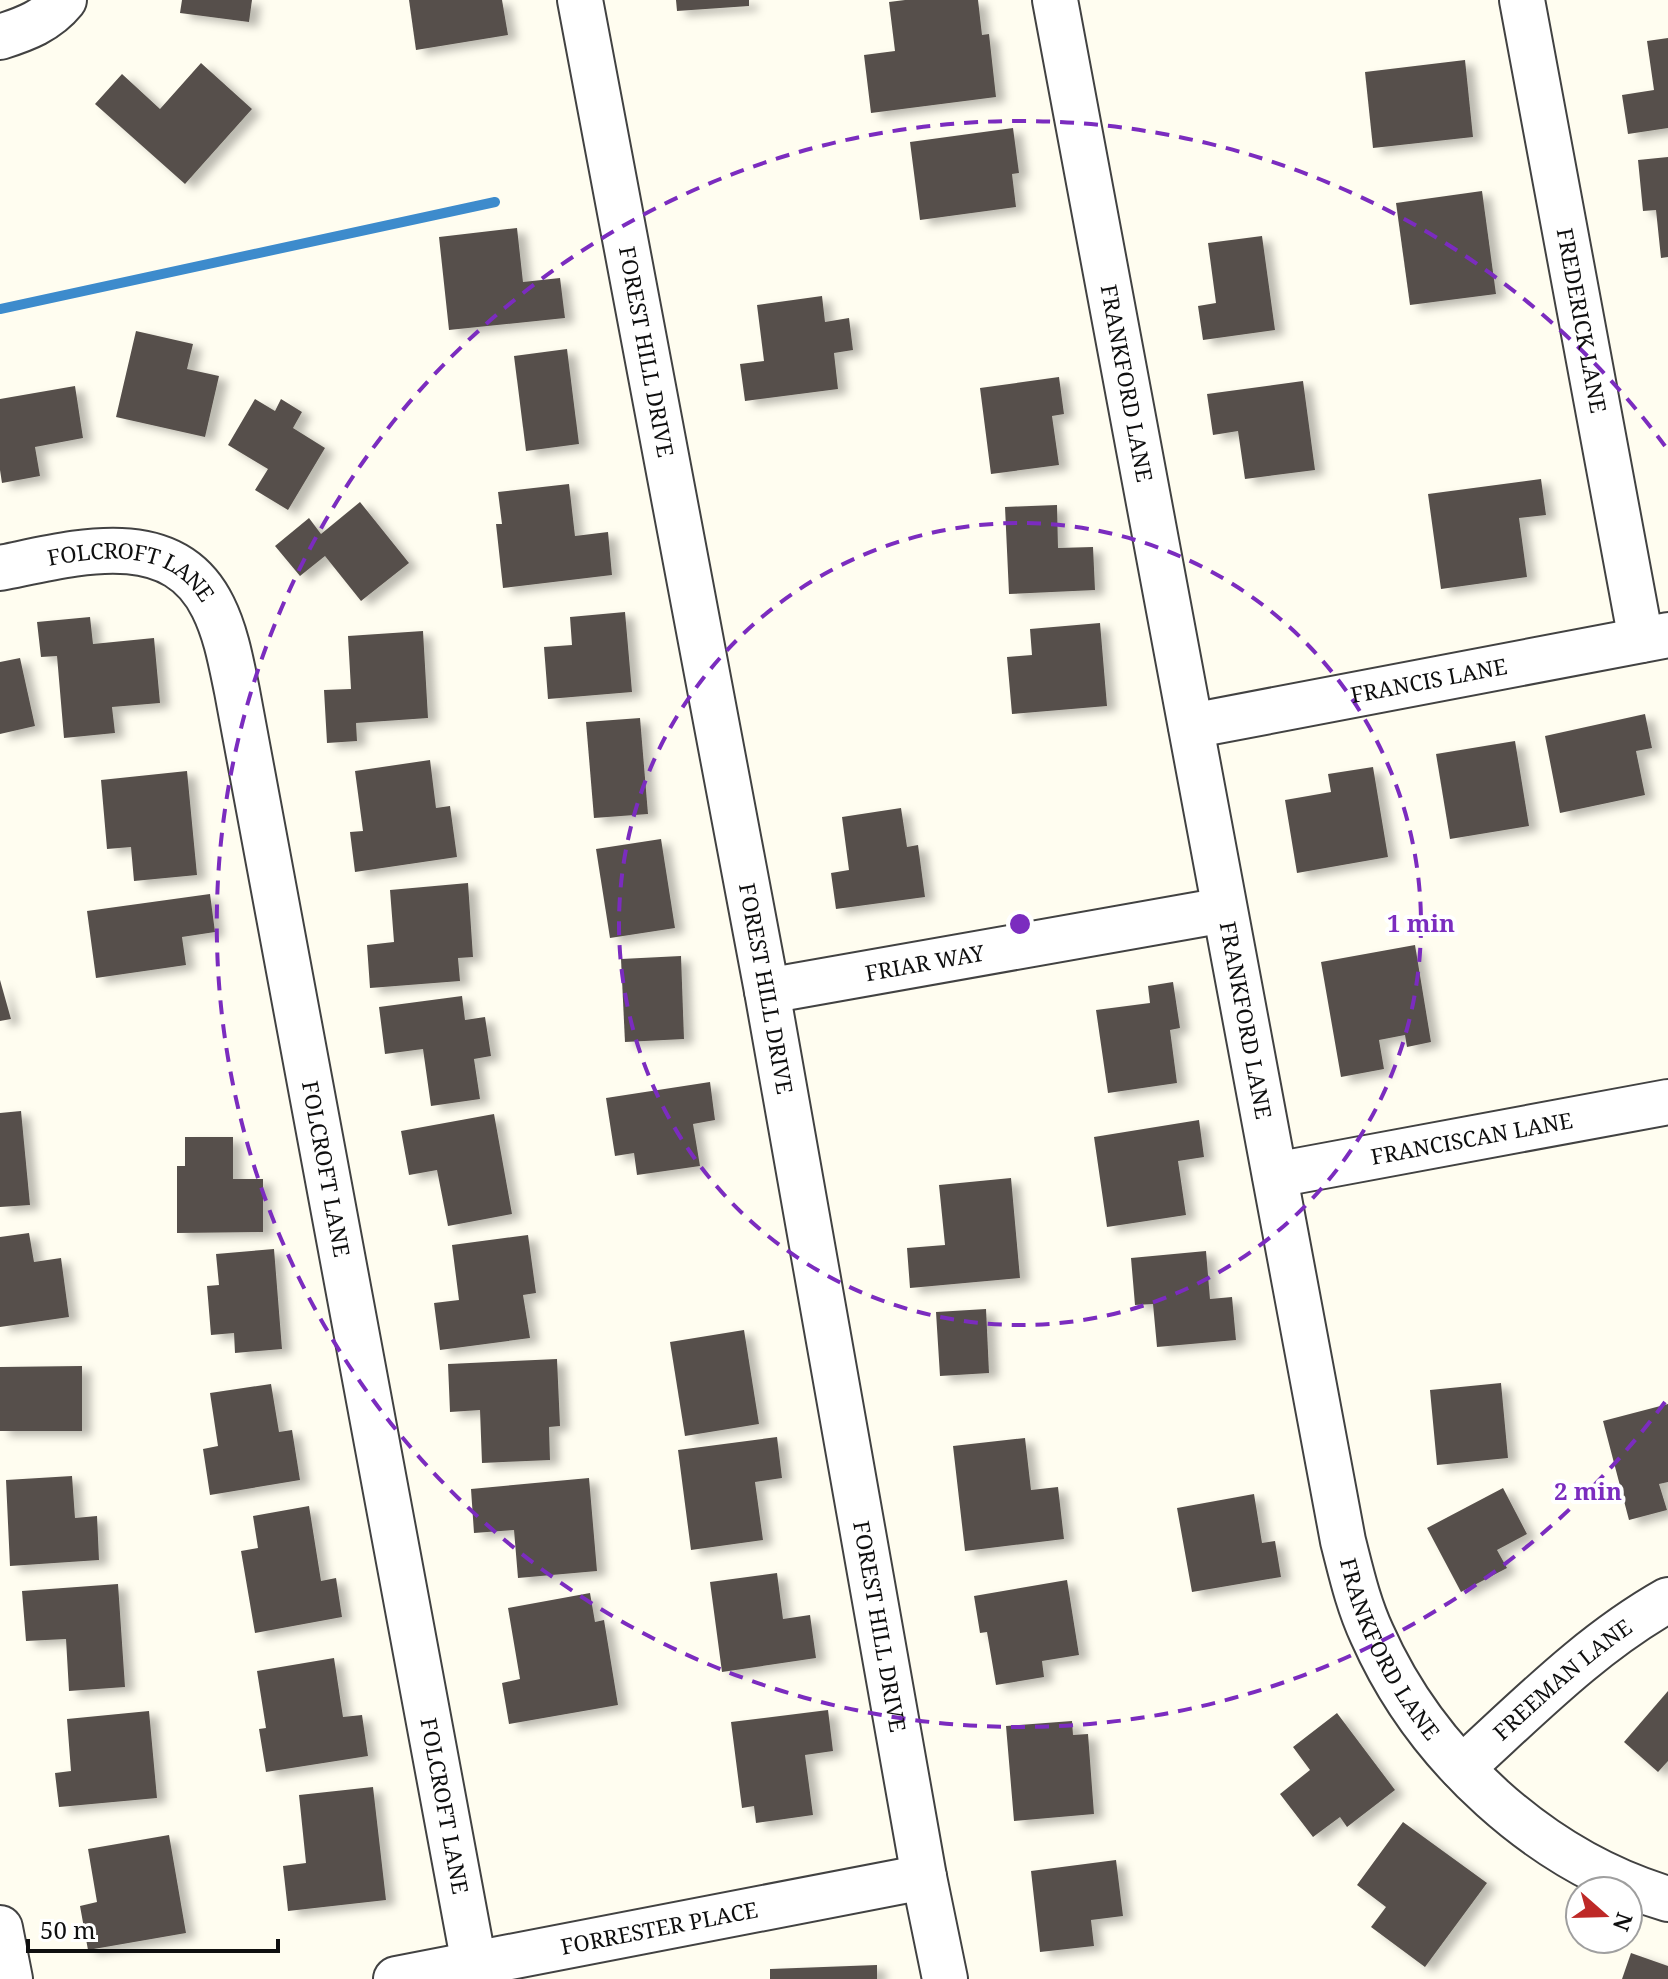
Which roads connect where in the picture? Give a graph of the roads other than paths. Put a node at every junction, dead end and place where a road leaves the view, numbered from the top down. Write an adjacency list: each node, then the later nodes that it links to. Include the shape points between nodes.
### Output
1 (64, 0): 5 (street, via 41,21)
2 (580, 0): 10 (street, FOREST HILL DRIVE)
3 (1055, 0): 8 (street, FRANKFORD LANE)
4 (1522, 0): 7 (street, FREDERICK LANE)
5 (0, 37)
6 (0, 568): 18 (street, FOLCROFT LANE, via 100,551 147,554 173,564 195,582 212,603 223,630)
7 (1654, 638): 8 (street, FRANCIS LANE)
8 (1191, 726): 9 (street, FRANKFORD LANE)
9 (1224, 910): 10 (street, FRIAR WAY); 12 (street, FRANKFORD LANE)
10 (767, 991): 15 (street, FOREST HILL DRIVE)
11 (1668, 1102): 12 (street, FRANCISCAN LANE)
12 (1275, 1175): 14 (street, FRANKFORD LANE, via 1343,1541 1362,1610 1410,1703)
13 (1668, 1600): 14 (street, FREEMAN LANE, via 1566,1671)
14 (1462, 1768): 16 (street, FRANKFORD LANE, via 1555,1847 1614,1879)
15 (924, 1877): 18 (street, FORRESTER PLACE); 21 (street, FOREST HILL DRIVE)
16 (1668, 1899)
17 (0, 1928): 19 (street)
18 (474, 1964): 20 (street, FORRESTER PLACE)
19 (10, 1979)
20 (396, 1979)
21 (945, 1979)

